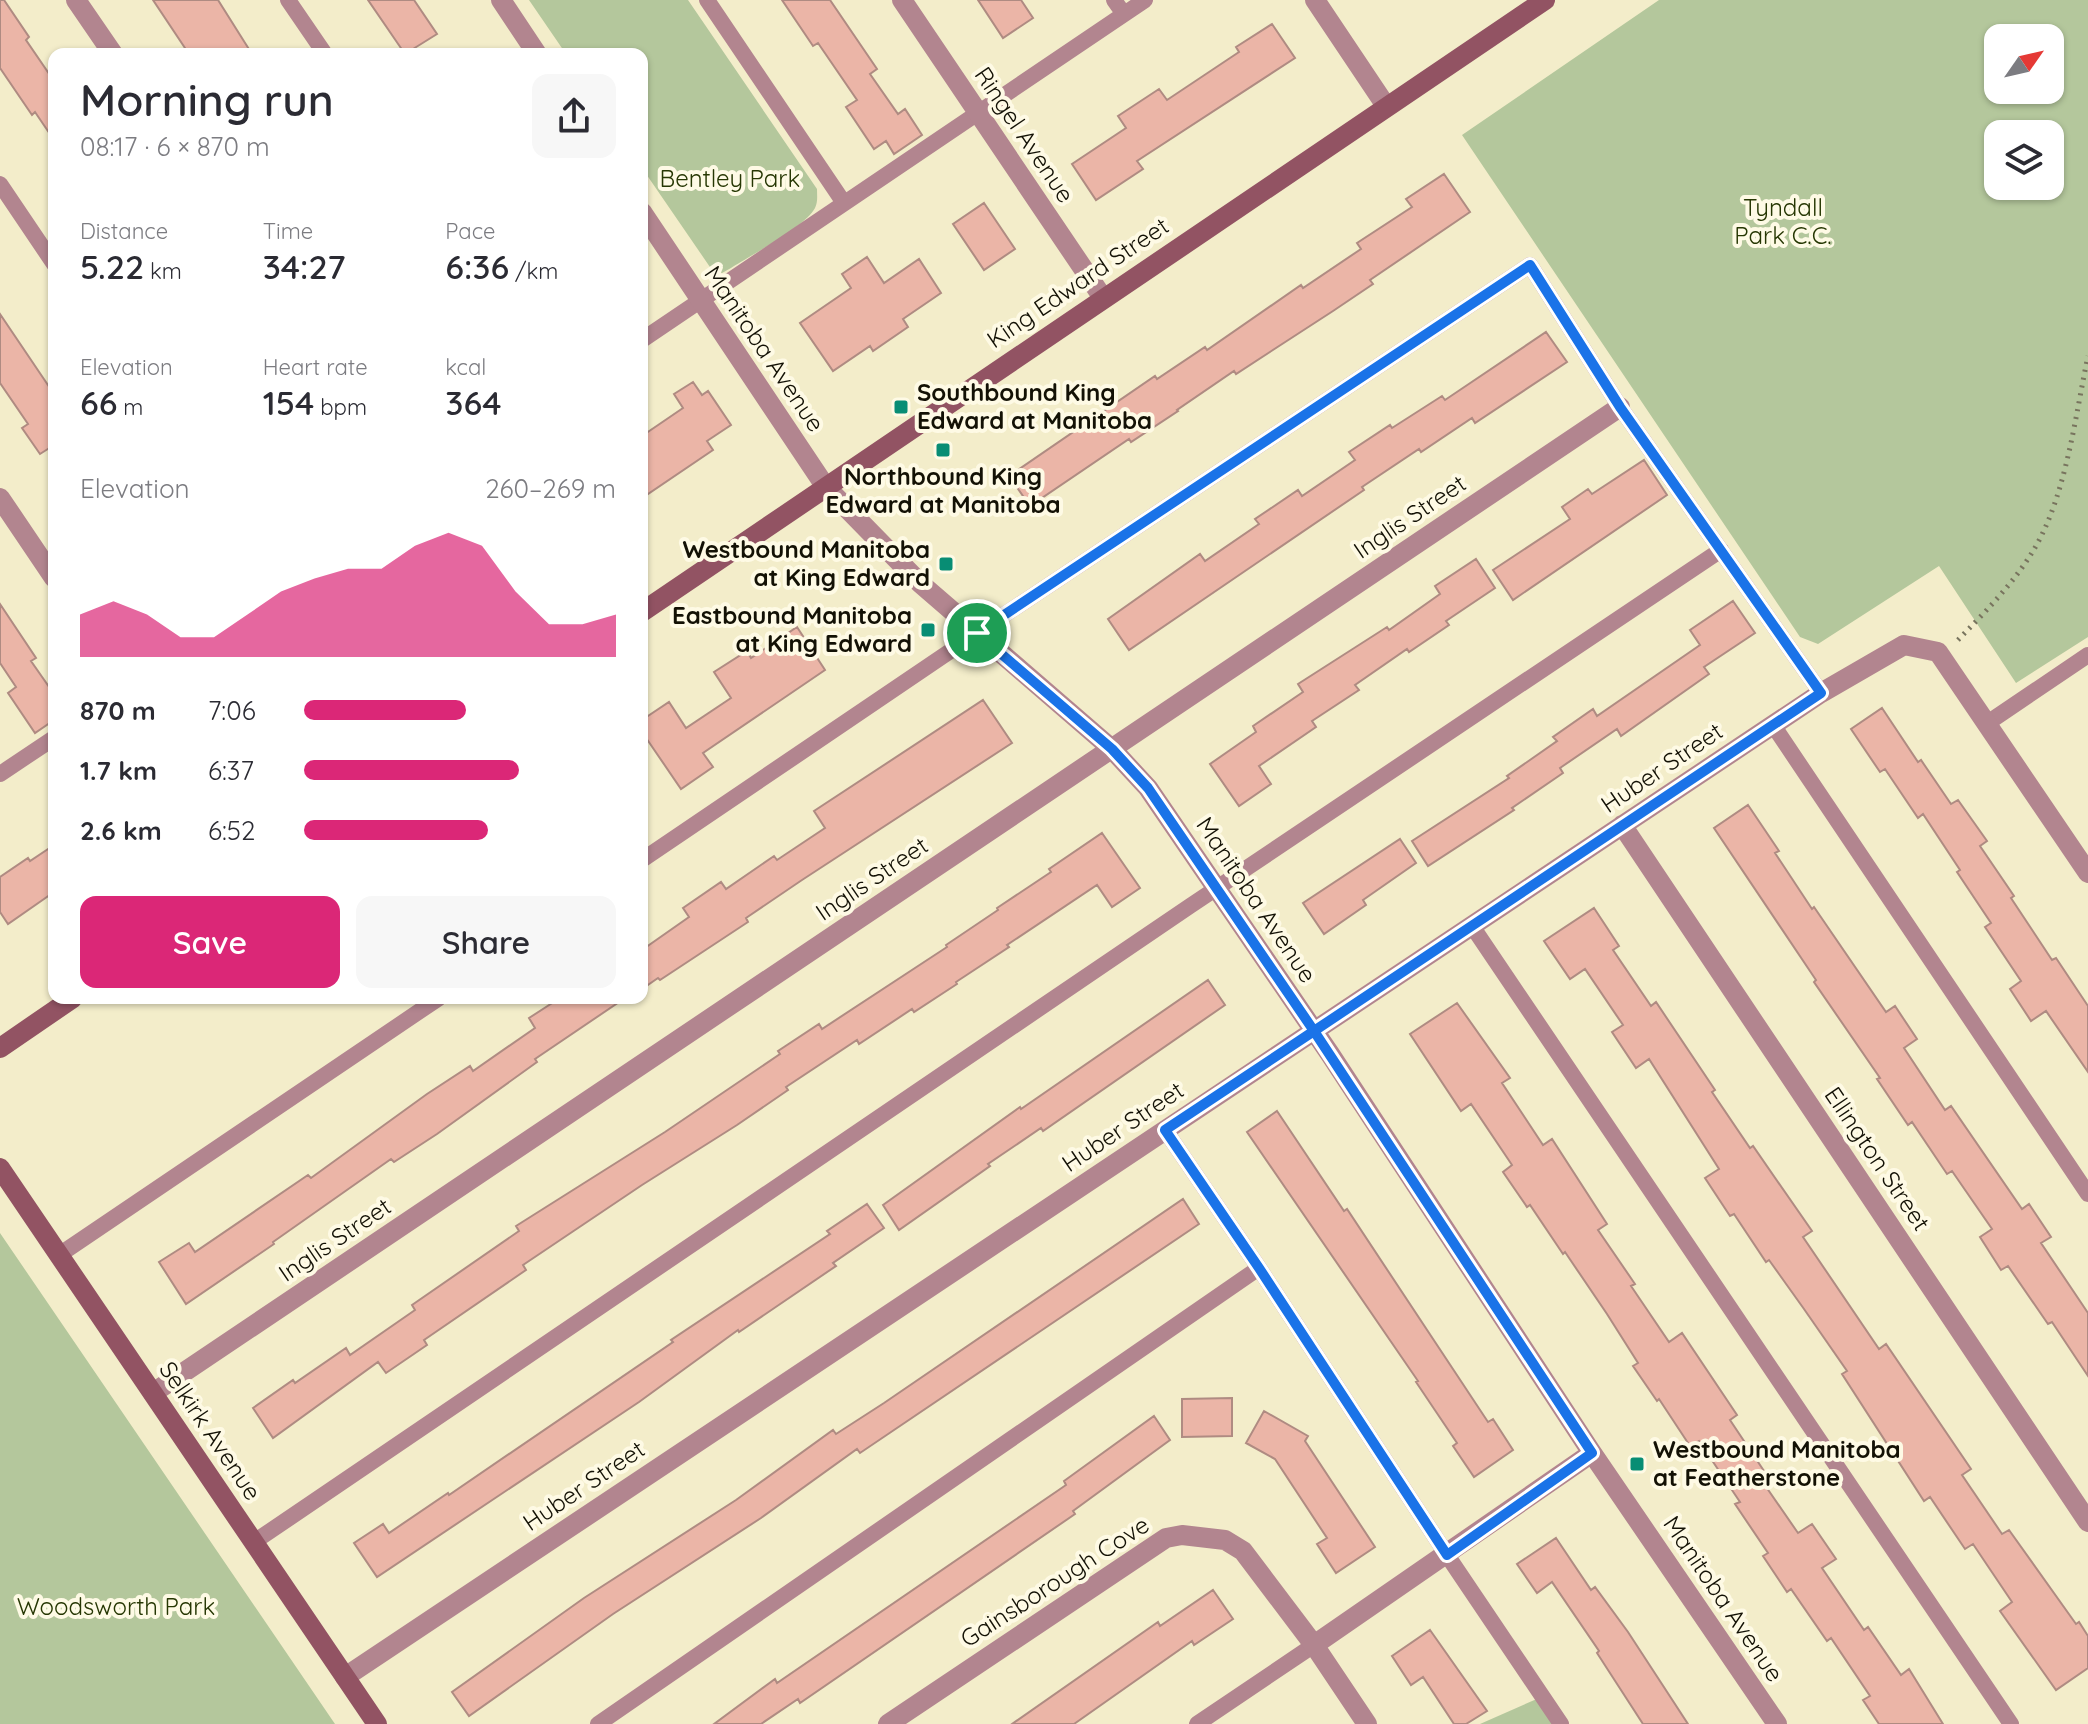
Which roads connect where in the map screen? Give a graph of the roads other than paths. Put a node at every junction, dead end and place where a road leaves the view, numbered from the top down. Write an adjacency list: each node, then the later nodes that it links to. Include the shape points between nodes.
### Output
1 (76, 0): 10 (street)
2 (288, 0): 11 (lane)
3 (501, 0): 12 (street)
4 (707, 0): 16 (lane)
5 (902, 0): 14 (street, Ringel Avenue)
6 (1145, 0): 9 (lane)
7 (1315, 0): 13 (street)
8 (1545, 0): 13 (street, King Edward Street)
9 (1119, 7): 14 (lane)
10 (109, 48)
11 (321, 48)
12 (533, 48)
13 (1386, 106): 19 (street, King Edward Street)
14 (978, 113): 16 (lane); 19 (street, Ringel Avenue)
15 (0, 184): 18 (lane)
16 (844, 203): 20 (lane)
17 (648, 221): 20 (street, Manitoba Avenue)
18 (48, 255)
19 (1103, 298): 23 (street, King Edward Street)
20 (701, 300): 21 (lane); 23 (street, Manitoba Avenue)
21 (648, 336)
22 (1620, 407): 25 (lane); 28 (lane, via 1530,265); 34 (street, Inglis Street)
23 (825, 486): 27 (street, King Edward Street); 28 (street, Manitoba Avenue)
24 (0, 498): 26 (street)
25 (1721, 550): 30 (lane); 39 (lane)
26 (48, 569)
27 (648, 608)
28 (977, 633): 34 (street, Manitoba Avenue); 37 (lane)
29 (2088, 655): 31 (lane)
30 (1821, 693): 31 (street, Huber Street, via 1904,645 1938,652); 32 (street, Huber Street)
31 (1986, 724): 38 (street)
32 (1773, 725): 36 (street, Huber Street); 47 (lane)
33 (48, 742): 35 (lane)
34 (1112, 749): 39 (street, Manitoba Avenue, via 1148,788); 50 (street, Inglis Street)
35 (0, 774)
36 (1622, 825): 40 (street, Huber Street); 52 (street, Ellington Street)
37 (648, 856)
38 (2088, 873)
39 (1218, 889): 43 (street, Manitoba Avenue); 53 (lane)
40 (1472, 926): 43 (street, Huber Street); 64 (lane)
41 (64, 1004): 44 (street)
42 (430, 1004): 48 (lane)
43 (1314, 1031): 45 (street, Huber Street); 51 (street, Manitoba Avenue)
44 (0, 1048)
45 (1165, 1130): 49 (lane); 56 (street, Huber Street)
46 (0, 1168): 48 (street, Selkirk Avenue)
47 (2088, 1194)
48 (59, 1255): 50 (street, Selkirk Avenue)
49 (1259, 1268): 54 (lane); 58 (lane)
50 (153, 1393): 53 (street, Selkirk Avenue)
51 (1592, 1453): 54 (street); 63 (street, Manitoba Avenue)
52 (2088, 1522)
53 (254, 1542): 56 (street, Selkirk Avenue)
54 (1447, 1555): 55 (street); 62 (lane)
55 (1314, 1645): 59 (street, Gainsborough Cove, via 1243,1551 1225,1540 1182,1535 1166,1538); 60 (lane); 61 (street, Gainsborough Cove)
56 (345, 1677): 57 (street, Selkirk Avenue)
57 (377, 1724)
58 (598, 1724)
59 (888, 1724)
60 (1197, 1724)
61 (1367, 1724)
62 (1561, 1724)
63 (1777, 1724)
64 (2011, 1724)

